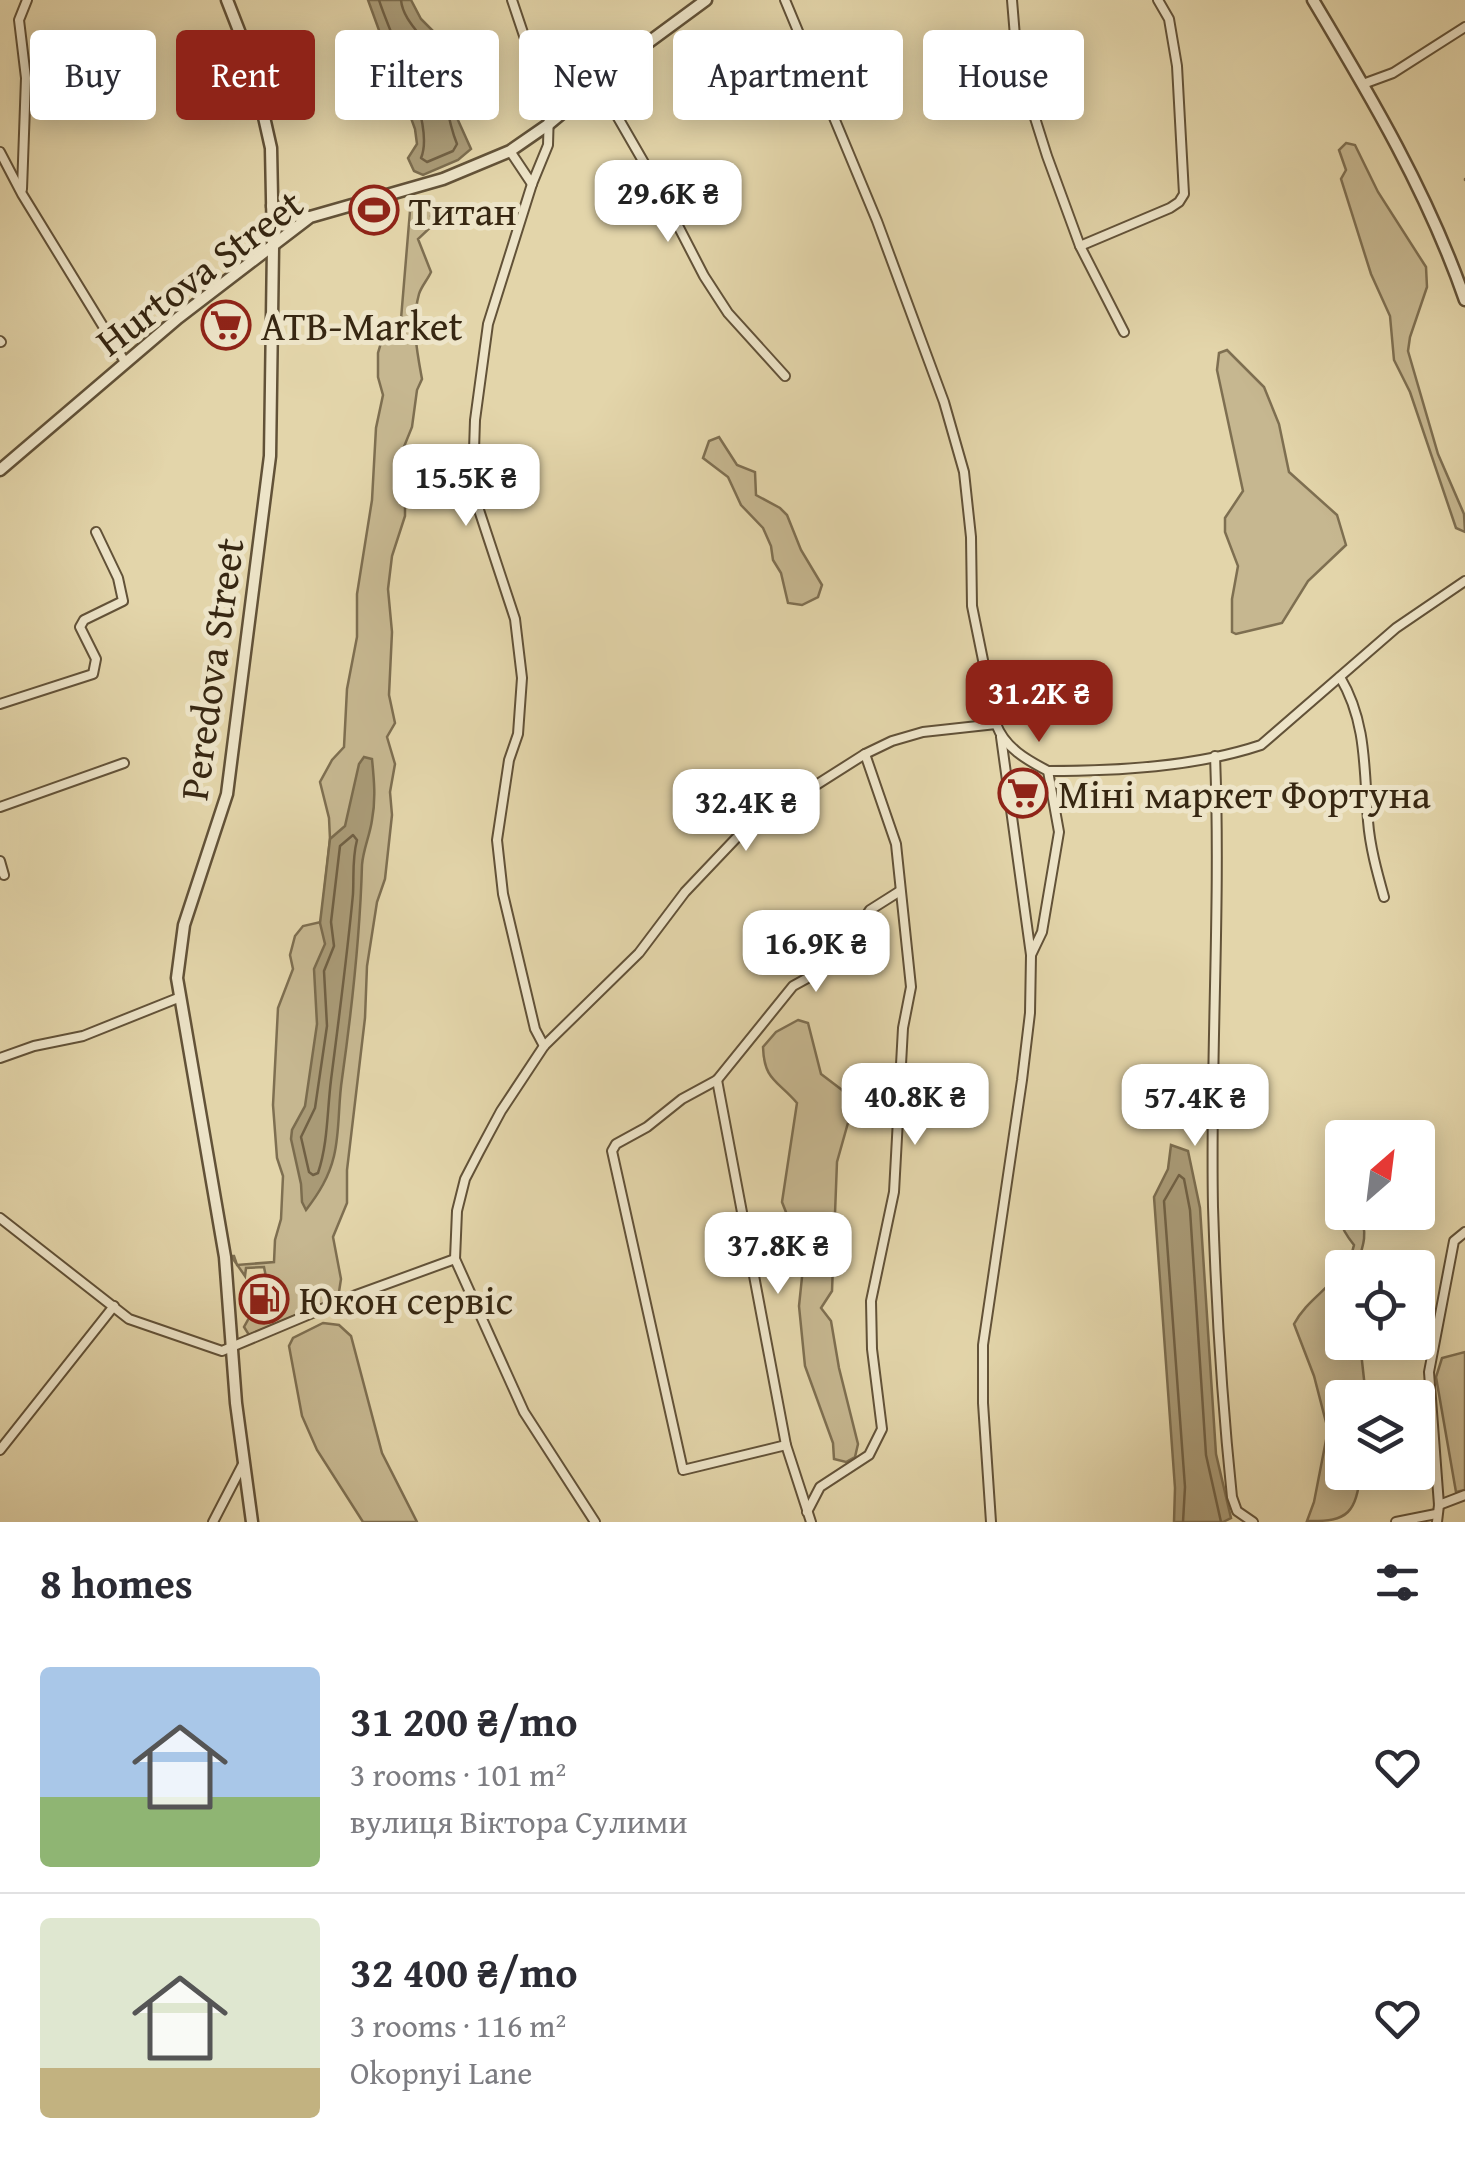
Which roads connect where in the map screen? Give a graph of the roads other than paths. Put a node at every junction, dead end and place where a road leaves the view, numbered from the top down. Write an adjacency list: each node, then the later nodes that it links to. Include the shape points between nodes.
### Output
1 (27, 0): 18 (street, via 19,20 26,78)
2 (227, 0): 19 (street, Peredova Street, via 268,132)
3 (512, 0): 14 (street)
4 (784, 0): 32 (street, via 944,402 964,472 972,606)
5 (1012, 0): 21 (street, via 1017,61)
6 (1158, 0): 21 (street, via 1169,19 1177,66 1184,194 1170,208)
7 (1313, 0): 11 (street)
8 (703, 1): 10 (street, Hurtova Street)
9 (1465, 28): 11 (street)
10 (653, 40)
11 (1363, 84): 23 (street, via 1426,200)
12 (554, 120): 14 (street, Hurtova Street)
13 (618, 120): 26 (street, via 704,276)
14 (549, 124): 15 (street, Hurtova Street); 17 (street)
15 (510, 151): 17 (street); 20 (street, Hurtova Street, via 443,179)
16 (0, 152): 18 (street)
17 (532, 184): 45 (street, via 488,324 473,481 515,619 522,678 518,734 498,840 502,894)
18 (22, 194): 25 (street)
19 (272, 206): 20 (street); 22 (street, Peredova Street)
20 (310, 218): 22 (street, Hurtova Street)
21 (1080, 246): 24 (street)
22 (273, 247): 25 (street, Hurtova Street); 44 (street, Peredova Street, via 270,456 238,728 225,807 184,925)
23 (1465, 300)
24 (1124, 332)
25 (126, 362): 27 (street, Hurtova Street)
26 (785, 376)
27 (0, 470)
28 (96, 532): 31 (street, via 123,601 80,627 96,659 93,674)
29 (1465, 581): 30 (street)
30 (1340, 677): 35 (street, via 1261,745); 42 (street, via 1360,719 1368,825)
31 (0, 704)
32 (996, 724): 33 (street); 34 (street, via 924,732)
33 (1000, 737): 37 (street); 43 (street)
34 (865, 754): 41 (street, via 896,844); 45 (street, via 742,832 639,954)
35 (1215, 756): 37 (street); 59 (street, via 1216,1282 1232,1497)
36 (124, 763): 38 (street)
37 (1048, 772): 43 (street, via 1059,832)
38 (0, 807)
39 (0, 861): 40 (street)
40 (4, 875)
41 (900, 891): 47 (street, via 870,910 833,964 793,986); 57 (street, via 910,998 894,1192 870,1327 882,1429 869,1455 820,1488)
42 (1384, 897)
43 (1032, 955): 64 (street, via 1022,1080 983,1345)
44 (178, 998): 46 (street, via 83,1036); 52 (street, Peredova Street, via 225,1258)
45 (544, 1046): 50 (street, via 465,1179)
46 (0, 1058)
47 (717, 1080): 53 (street); 53 (street, via 612,1151 682,1470)
48 (0, 1218): 51 (street)
49 (1465, 1232): 58 (street, via 1454,1241 1429,1372)
50 (455, 1259): 52 (street); 62 (street, via 524,1412)
51 (114, 1306): 52 (street, via 170,1334 222,1351); 54 (street)
52 (231, 1345): 55 (street, Peredova Street)
53 (786, 1445): 57 (street)
54 (0, 1450)
55 (243, 1463): 60 (street); 61 (street, Peredova Street)
56 (1465, 1495): 58 (street)
57 (807, 1512): 63 (street)
58 (1437, 1514): 65 (street)
59 (1250, 1521)
60 (213, 1522)
61 (252, 1522)
62 (595, 1522)
63 (811, 1522)
64 (991, 1522)
65 (1396, 1522)

